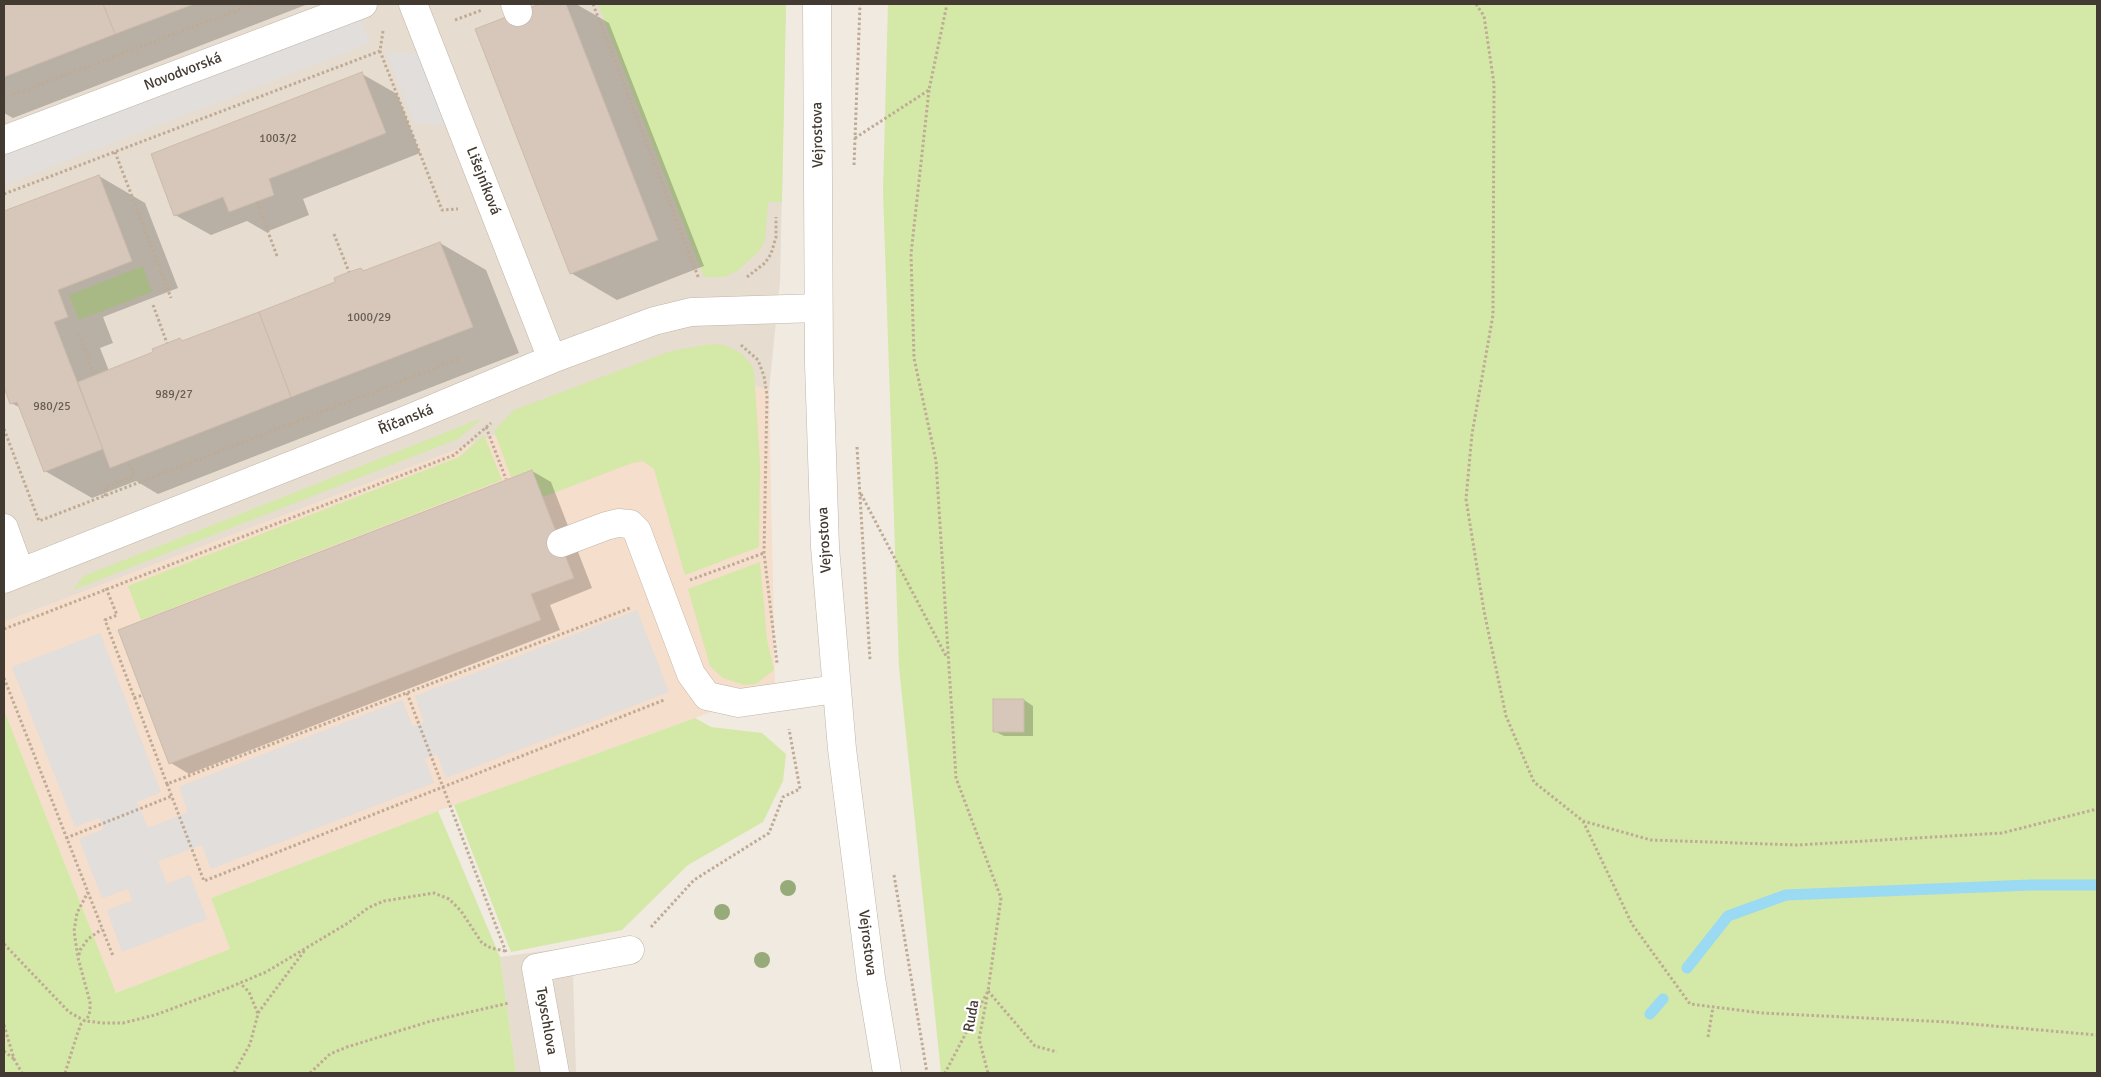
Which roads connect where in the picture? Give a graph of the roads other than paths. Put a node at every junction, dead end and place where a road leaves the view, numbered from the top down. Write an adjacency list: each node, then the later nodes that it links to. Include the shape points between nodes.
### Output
1 (363, 4): 4 (street, Novodvorská)
2 (413, 4): 6 (street, Lišejníková)
3 (817, 4): 5 (street, Vejrostova)
4 (4, 140)
5 (818, 308): 6 (street, Říčanská, via 691,312 654,321); 10 (street, Vejrostova, via 824,538)
6 (552, 359): 9 (street, Říčanská)
7 (4, 528): 9 (street)
8 (561, 543): 10 (street, via 618,523 630,524 637,531 691,674 707,696 739,703)
9 (12, 575)
10 (836, 688): 13 (street, Vejrostova, via 871,978)
11 (630, 950): 12 (street, Teyschlova, via 536,968)
12 (554, 1073)
13 (886, 1073)

